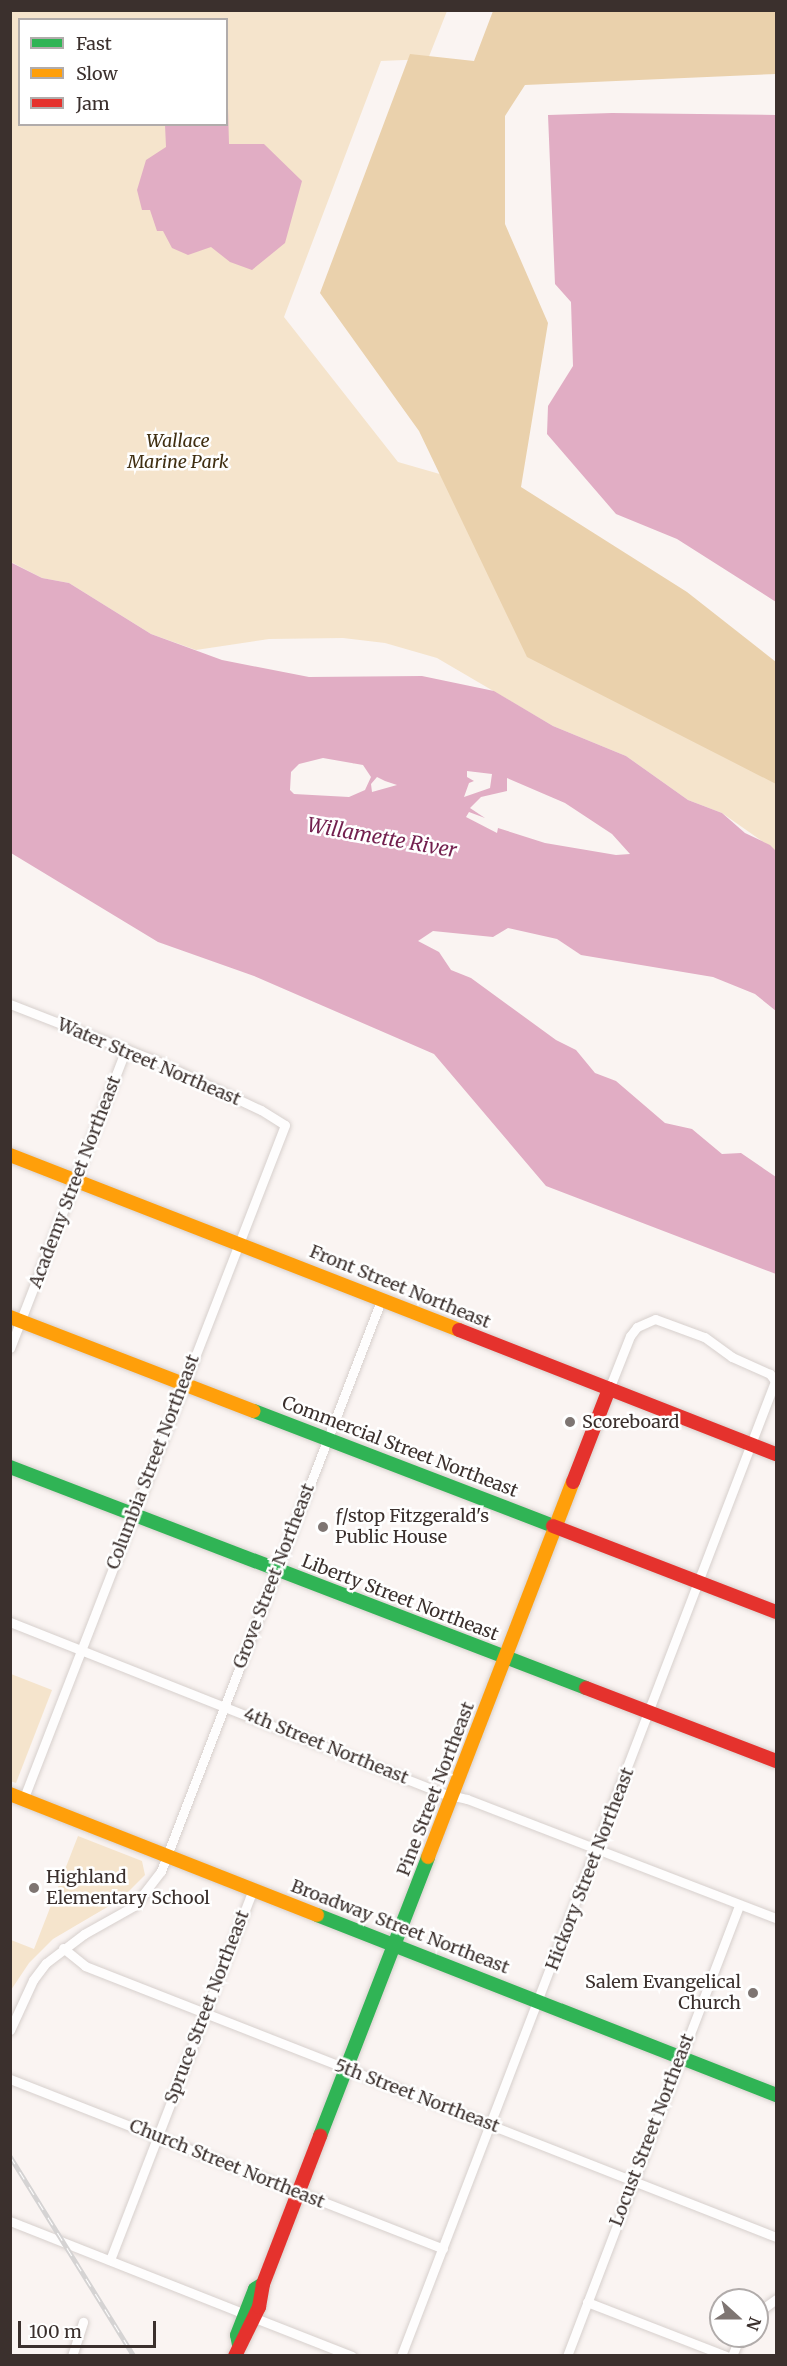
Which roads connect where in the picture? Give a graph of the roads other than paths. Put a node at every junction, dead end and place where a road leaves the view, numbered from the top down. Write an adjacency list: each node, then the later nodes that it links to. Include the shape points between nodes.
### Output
1 (10, 1004): 2 (street, Water Street Northeast)
2 (126, 1049): 3 (street, Water Street Northeast, via 261,1110); 5 (street, Academy Street Northeast)
3 (285, 1125): 6 (street, Columbia Street Northeast)
4 (10, 1155): 5 (main road, Front Street Northeast)
5 (75, 1180): 6 (main road, Front Street Northeast); 8 (street, Academy Street Northeast)
6 (237, 1242): 7 (main road, Front Street Northeast); 11 (street, Columbia Street Northeast)
7 (382, 1298): 12 (main road, Front Street Northeast); 13 (street, Grove Street Northeast)
8 (16, 1319): 9 (street, Academy Street Northeast); 11 (main road, Commercial Street Northeast)
9 (10, 1348)
10 (775, 1381): 12 (street, Pine Street Northeast, via 770,1374 732,1358 704,1336 655,1318 637,1327 630,1336); 14 (street, Hickory Street Northeast)
11 (183, 1383): 13 (main road, Commercial Street Northeast); 17 (street, Columbia Street Northeast)
12 (609, 1389): 14 (main road, Front Street Northeast); 18 (main road, Pine Street Northeast)
13 (326, 1439): 18 (main road, Commercial Street Northeast); 19 (street, Grove Street Northeast)
14 (752, 1444): 15 (main road, Front Street Northeast); 20 (street, Hickory Street Northeast)
15 (777, 1454)
16 (10, 1467): 17 (main road, Liberty Street Northeast)
17 (134, 1515): 19 (main road, Liberty Street Northeast); 23 (street, Columbia Street Northeast)
18 (555, 1526): 20 (main road, Commercial Street Northeast); 24 (main road, Pine Street Northeast)
19 (277, 1570): 24 (main road, Liberty Street Northeast); 25 (street, Grove Street Northeast)
20 (697, 1582): 21 (main road, Commercial Street Northeast); 26 (street, Hickory Street Northeast)
21 (777, 1612)
22 (10, 1622): 23 (street, 4th Street Northeast)
23 (81, 1650): 25 (street, 4th Street Northeast); 29 (street, Columbia Street Northeast)
24 (505, 1658): 26 (main road, Liberty Street Northeast); 28 (main road, Pine Street Northeast)
25 (225, 1706): 28 (street, 4th Street Northeast); 31 (street, Grove Street Northeast)
26 (649, 1715): 27 (main road, Liberty Street Northeast); 30 (street, Hickory Street Northeast)
27 (777, 1761)
28 (454, 1795): 30 (street, 4th Street Northeast); 35 (main road, Pine Street Northeast)
29 (17, 1797): 31 (main road, Broadway Street Northeast)
30 (597, 1850): 33 (street, 4th Street Northeast); 37 (street, Hickory Street Northeast)
31 (168, 1855): 32 (main road, Broadway Street Northeast); 36 (street, Grove Street Northeast, via 157,1880 134,1906)
32 (253, 1889): 35 (main road, Broadway Street Northeast); 38 (street, Spruce Street Northeast)
33 (739, 1905): 34 (street, 4th Street Northeast); 40 (street, Locust Street Northeast)
34 (777, 1918)
35 (396, 1946): 37 (main road, Broadway Street Northeast); 41 (main road, Pine Street Northeast)
36 (63, 1948): 38 (street, 5th Street Northeast, via 85,1966); 39 (street, Grove Street Northeast, via 33,1980)
37 (538, 2001): 40 (main road, Broadway Street Northeast); 44 (street, Hickory Street Northeast)
38 (204, 2013): 41 (street, 5th Street Northeast); 45 (street, Spruce Street Northeast)
39 (10, 2030)
40 (680, 2057): 43 (main road, Broadway Street Northeast); 46 (street, Locust Street Northeast)
41 (348, 2069): 44 (street, 5th Street Northeast); 47 (main road, Pine Street Northeast)
42 (10, 2079): 45 (street, Church Street Northeast)
43 (777, 2095)
44 (491, 2126): 46 (street, 5th Street Northeast); 50 (street, Hickory Street Northeast)
45 (157, 2136): 47 (street, Church Street Northeast); 51 (street, Spruce Street Northeast)
46 (632, 2179): 49 (street, 5th Street Northeast); 52 (street, Locust Street Northeast)
47 (300, 2193): 50 (street, Church Street Northeast); 53 (main road, Pine Street Northeast, via 263,2284 255,2289)
48 (10, 2221): 51 (street)
49 (777, 2237)
50 (443, 2248): 58 (street, Hickory Street Northeast)
51 (110, 2260): 53 (street)
52 (586, 2302): 59 (street, Locust Street Northeast); 60 (street)
53 (250, 2316): 55 (main road, Pine Street Northeast, via 237,2335); 57 (street)
54 (83, 2322): 56 (street)
55 (237, 2350)
56 (72, 2355)
57 (352, 2355)
58 (402, 2355)
59 (567, 2355)
60 (726, 2355)

